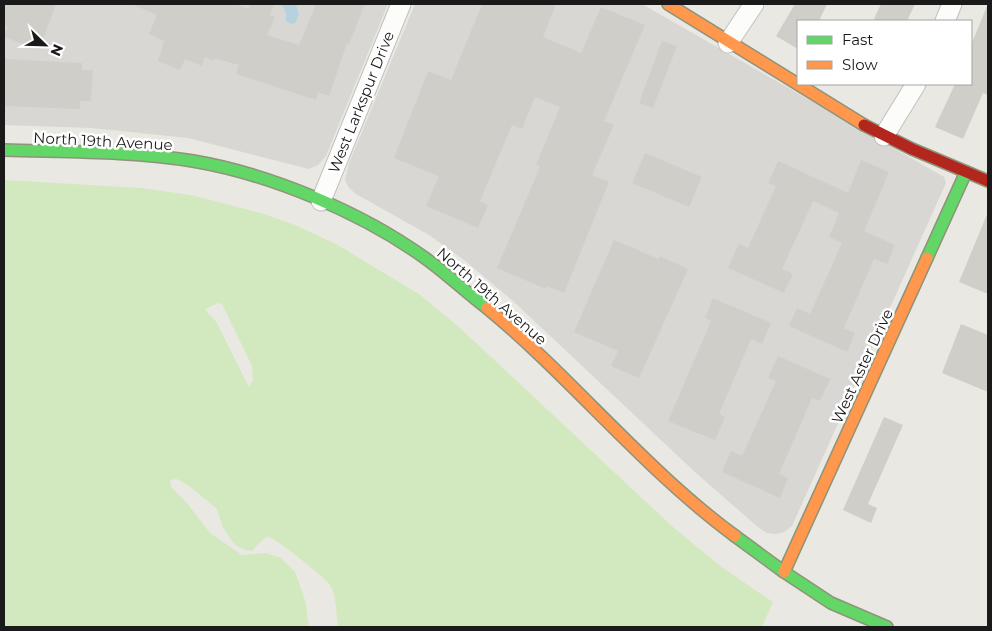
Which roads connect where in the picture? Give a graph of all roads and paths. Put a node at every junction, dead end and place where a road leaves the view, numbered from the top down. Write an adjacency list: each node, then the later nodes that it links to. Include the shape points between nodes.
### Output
1 (401, 4): 14 (street, West Larkspur Drive)
2 (668, 4): 6 (main road)
3 (754, 4): 6 (street)
4 (952, 4): 5 (street)
5 (945, 20)
6 (728, 42): 7 (main road)
7 (797, 85)
8 (797, 85): 10 (main road)
9 (915, 85): 10 (street)
10 (884, 136): 12 (main road)
11 (4, 150): 14 (main road, North 19th Avenue, via 142,155 193,161 245,173)
12 (966, 172): 13 (main road); 15 (main road, West Aster Drive)
13 (988, 181)
14 (321, 201): 15 (main road, North 19th Avenue, via 390,236 457,283 511,328 636,450 716,522)
15 (784, 572): 16 (main road, North 19th Avenue, via 832,602)
16 (887, 627)

